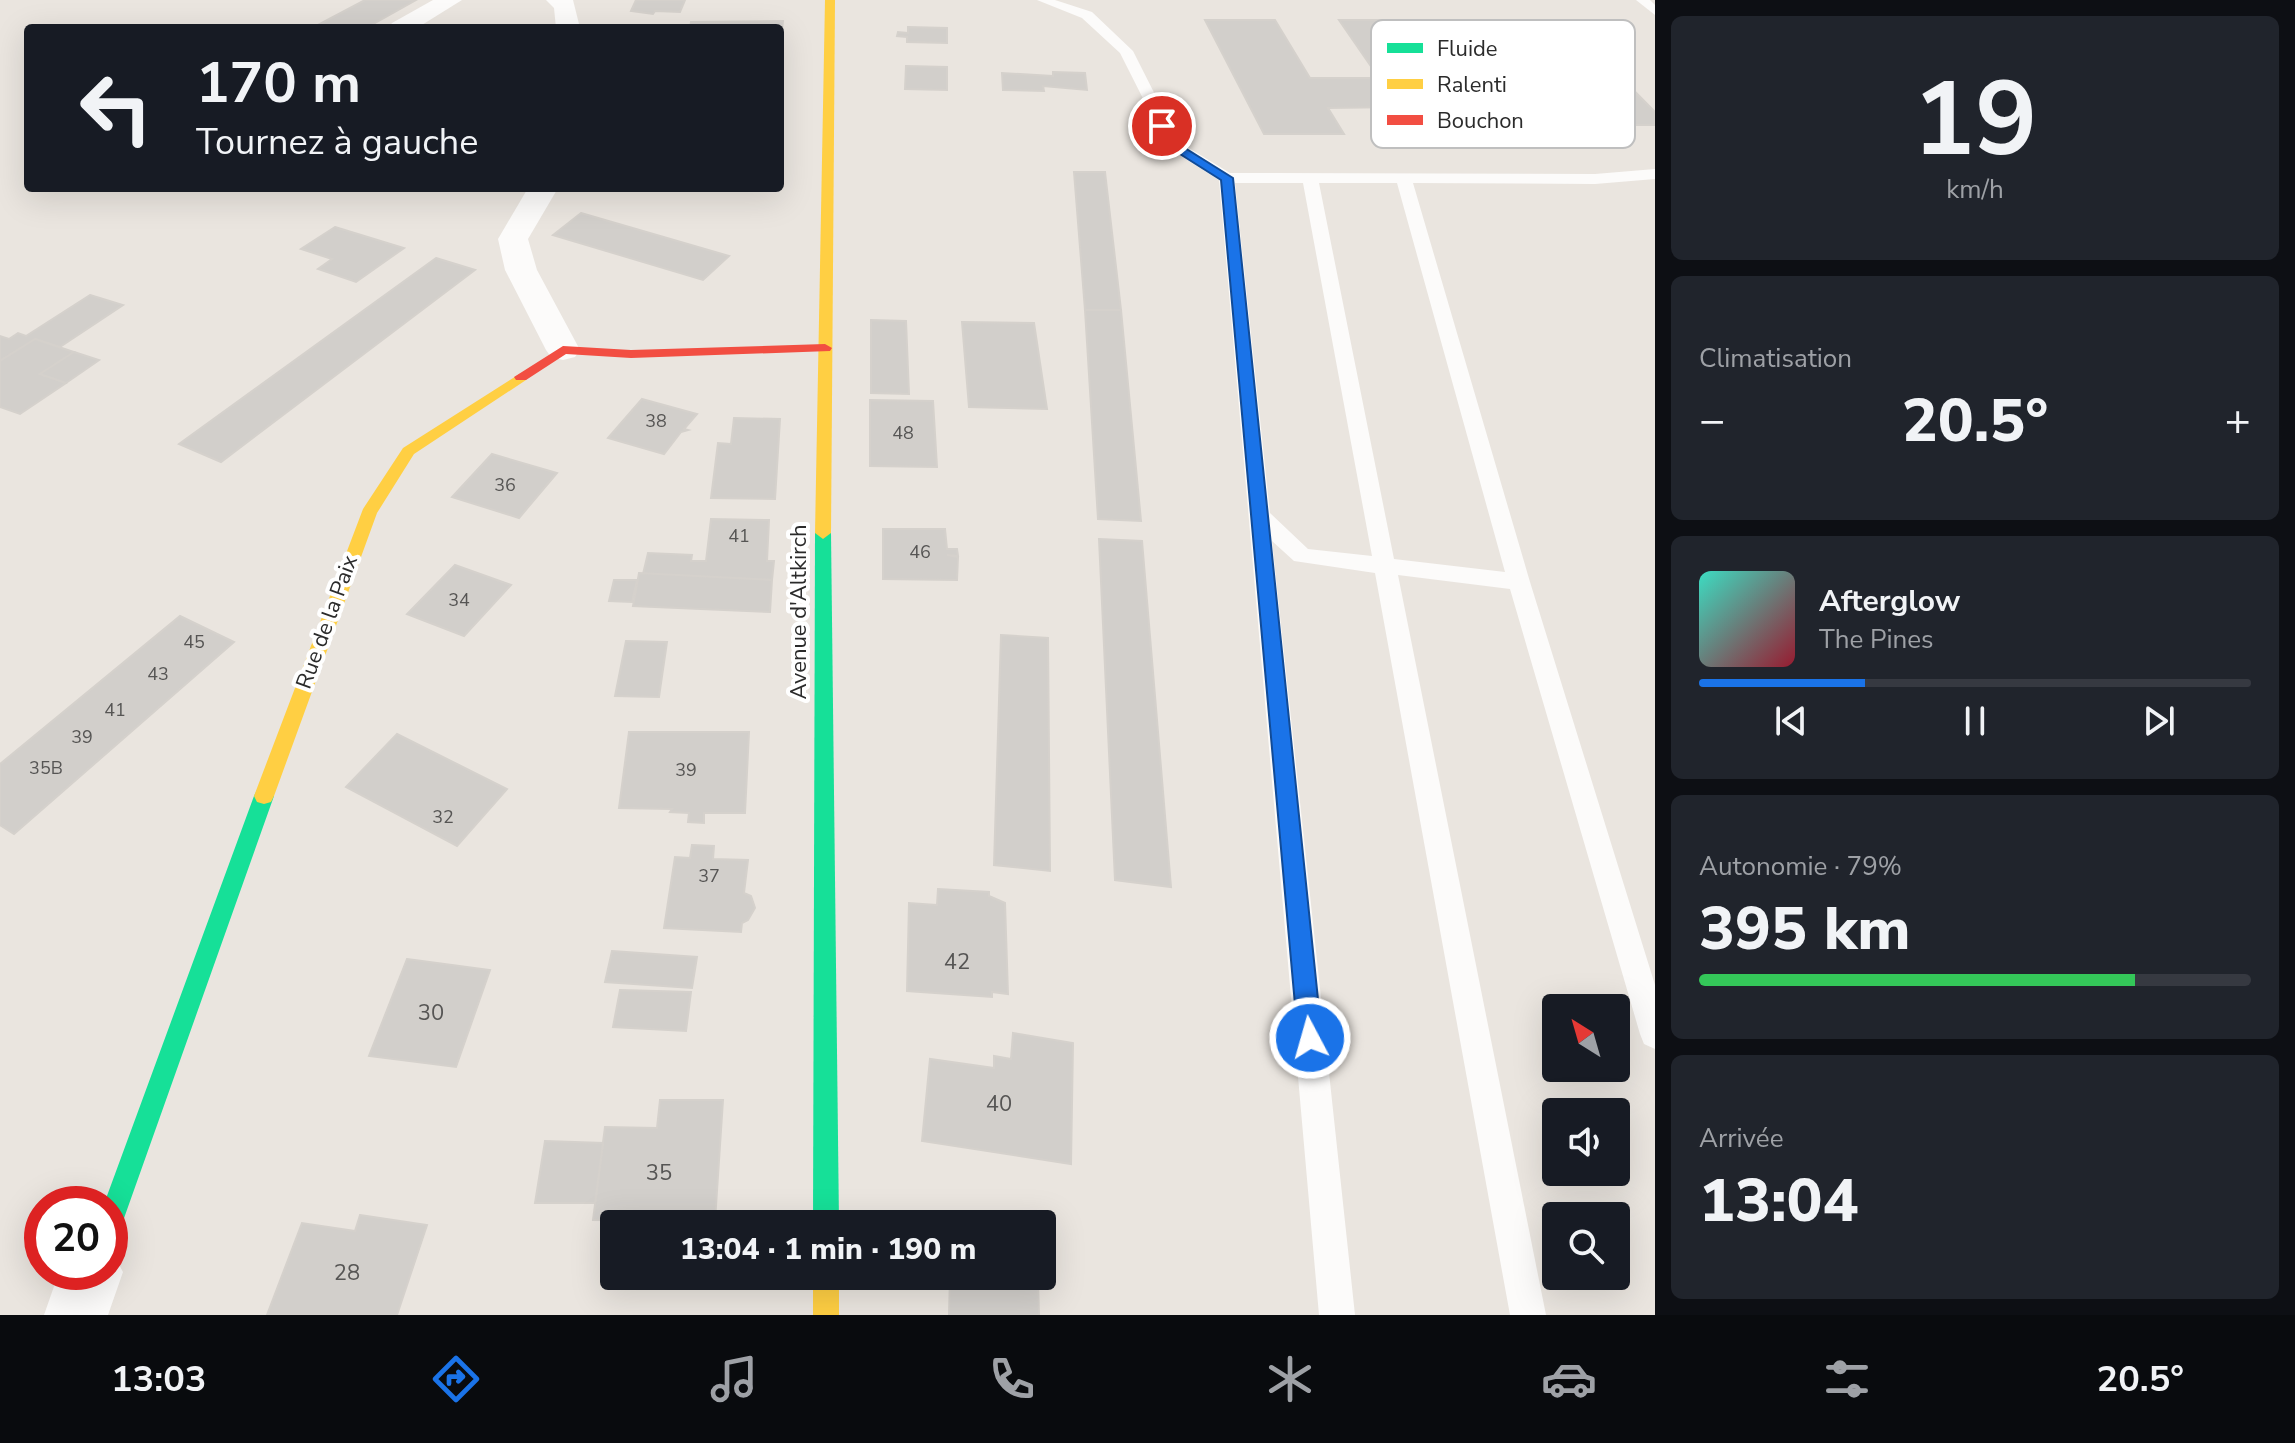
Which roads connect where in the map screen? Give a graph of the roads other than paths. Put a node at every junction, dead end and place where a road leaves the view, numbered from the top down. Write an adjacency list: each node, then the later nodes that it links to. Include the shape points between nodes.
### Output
1 (450, 0): 7 (street)
2 (558, 0): 8 (street, via 565,5)
3 (830, 0): 14 (street, Avenue d'Altkirch)
4 (1043, 0): 12 (lane, via 1087,15 1126,51 1173,145)
5 (1642, 0): 6 (lane)
6 (1655, 11)
7 (407, 24)
8 (567, 24)
9 (1655, 174): 11 (lane, via 1595,179)
10 (1310, 177): 11 (lane); 12 (lane); 17 (lane)
11 (1403, 177): 18 (lane)
12 (1227, 178): 16 (lane)
13 (541, 192): 15 (street, via 513,239 521,270)
14 (825, 348): 15 (street, via 631,354); 21 (street, Avenue d'Altkirch)
15 (563, 350): 20 (street, Rue de la Paix, via 408,451 369,513)
16 (1259, 516): 17 (lane, via 1302,556); 26 (lane)
17 (1385, 566): 18 (lane); 27 (lane)
18 (1519, 582): 19 (lane)
19 (1655, 1034)
20 (123, 1186)
21 (826, 1210)
22 (85, 1290): 24 (street)
23 (826, 1290): 25 (street)
24 (76, 1315)
25 (826, 1315)
26 (1337, 1315)
27 (1528, 1315)

